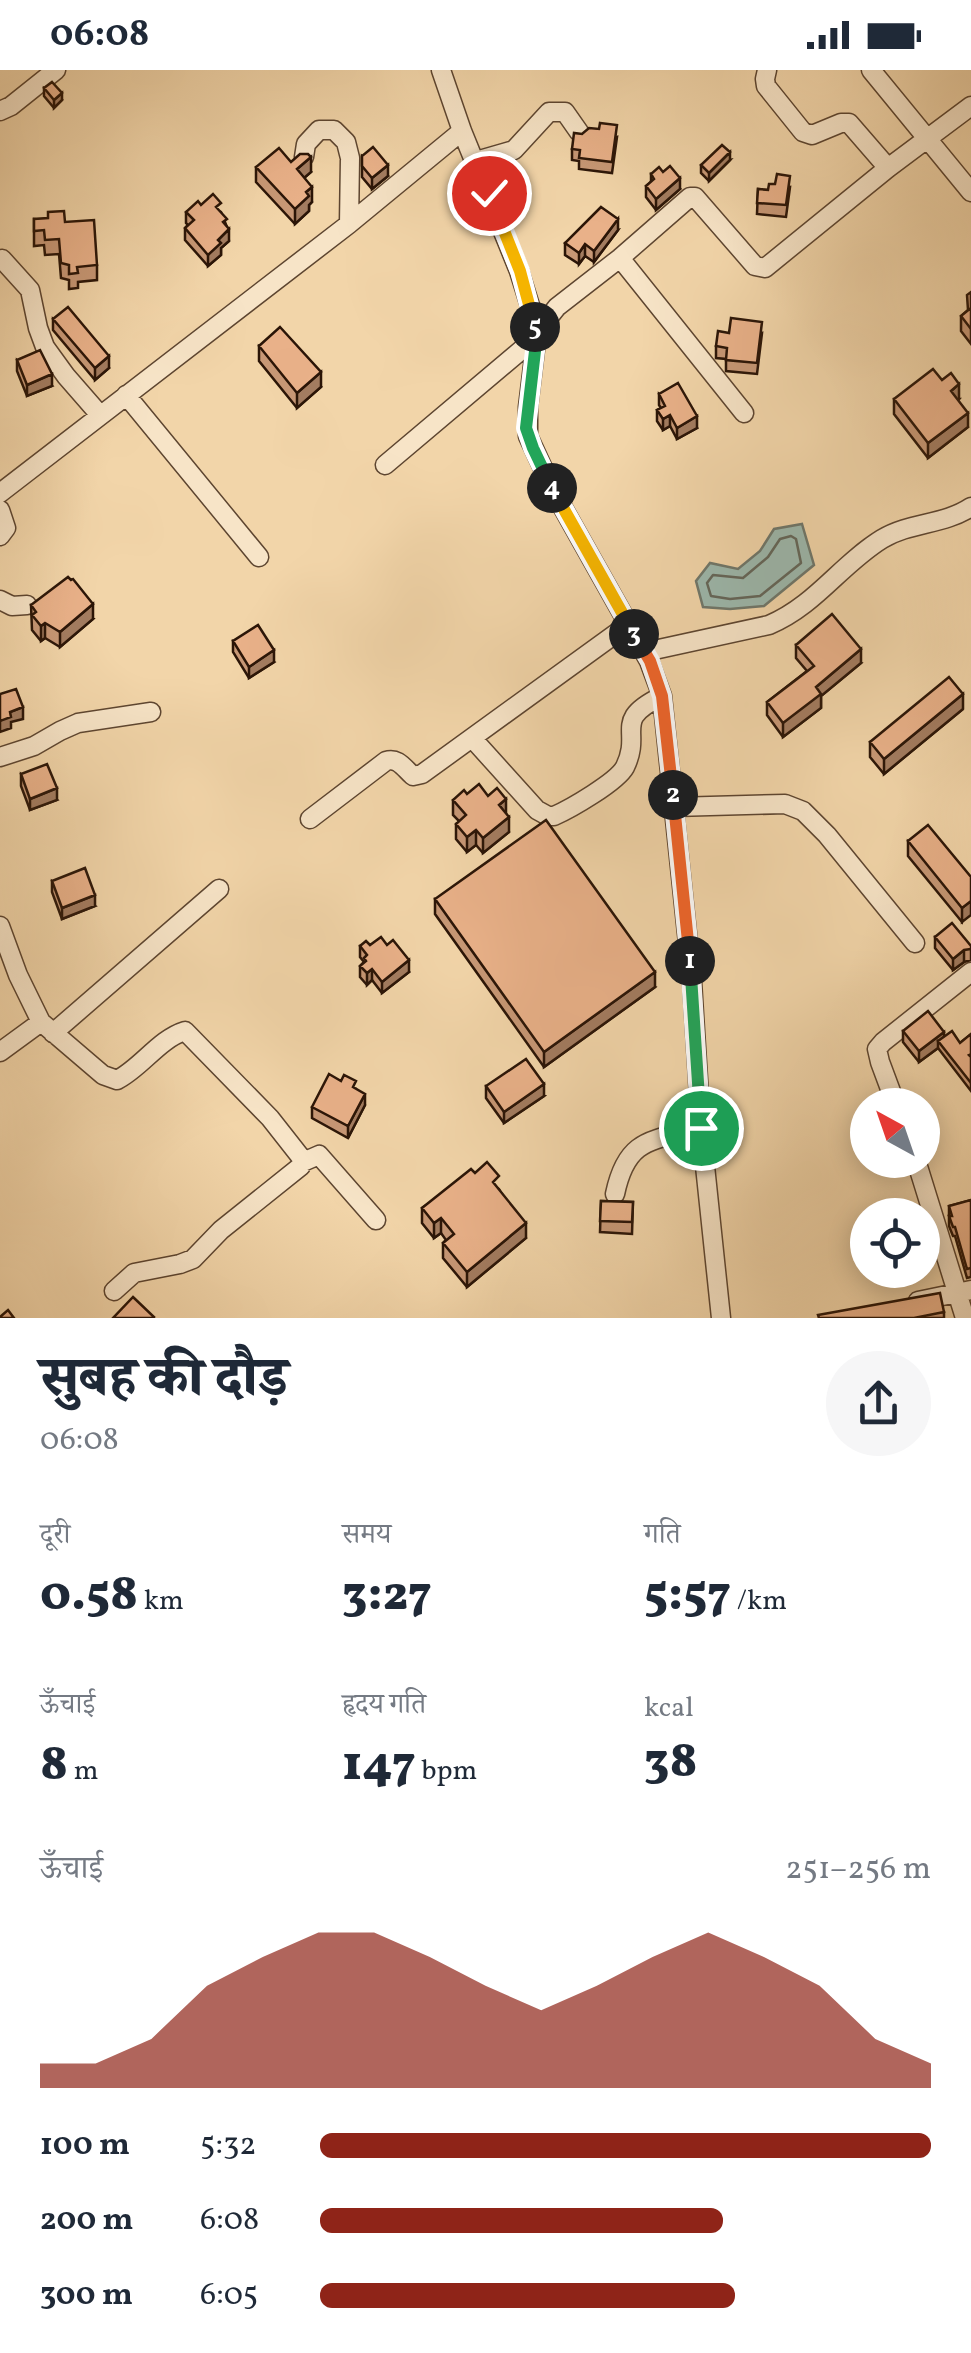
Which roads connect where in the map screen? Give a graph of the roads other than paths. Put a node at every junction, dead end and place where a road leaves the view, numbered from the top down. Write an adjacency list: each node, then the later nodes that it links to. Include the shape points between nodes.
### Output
1 (56, 70): 6 (street)
2 (440, 70): 7 (street)
3 (767, 70): 12 (street, via 766,86 803,132 849,123)
4 (871, 70): 9 (street)
5 (971, 106): 9 (street)
6 (0, 111)
7 (462, 131): 11 (street); 14 (street)
8 (579, 132): 11 (street, via 565,112 549,112 514,150)
9 (927, 140): 12 (street); 13 (street)
10 (304, 157): 14 (street, via 319,130 341,135 350,158)
11 (476, 161): 17 (street)
12 (888, 168): 16 (street, via 767,268 755,266 693,196)
13 (971, 192)
14 (349, 224): 18 (street)
15 (2, 258): 20 (street, via 30,290 45,347)
16 (620, 258): 17 (street, via 556,307); 19 (street)
17 (537, 334): 21 (street); 29 (street, via 528,436)
18 (126, 395): 20 (street); 26 (street)
19 (744, 413)
20 (100, 415): 22 (street)
21 (385, 464)
22 (0, 493)
23 (971, 508): 30 (street, via 882,540 784,618)
24 (0, 510): 25 (street, via 6,524)
25 (0, 536)
26 (259, 557)
27 (0, 600): 28 (street)
28 (27, 604)
29 (629, 624): 30 (street); 33 (street)
30 (644, 652): 31 (street)
31 (662, 696): 33 (street, via 634,713 620,773 554,816 536,810); 35 (street)
32 (151, 712): 34 (street, via 78,724)
33 (472, 738): 36 (street, via 418,776 386,760)
34 (0, 757)
35 (674, 807): 39 (street, via 795,806); 45 (street)
36 (310, 818)
37 (219, 889): 42 (street)
38 (0, 926): 40 (street)
39 (915, 943)
40 (5, 953): 42 (street)
41 (971, 972): 44 (street, via 878,1049)
42 (47, 1028): 43 (street); 46 (street, via 117,1080 185,1031 284,1133)
43 (0, 1052)
44 (890, 1088)
45 (701, 1128): 48 (street, via 634,1150); 53 (street)
46 (303, 1162): 49 (street, via 319,1155); 50 (street, via 193,1258 134,1273)
47 (923, 1178): 51 (street)
48 (615, 1194)
49 (376, 1220)
50 (114, 1291)
51 (965, 1292): 52 (street); 54 (street)
52 (904, 1303)
53 (721, 1318)
54 (965, 1318)

